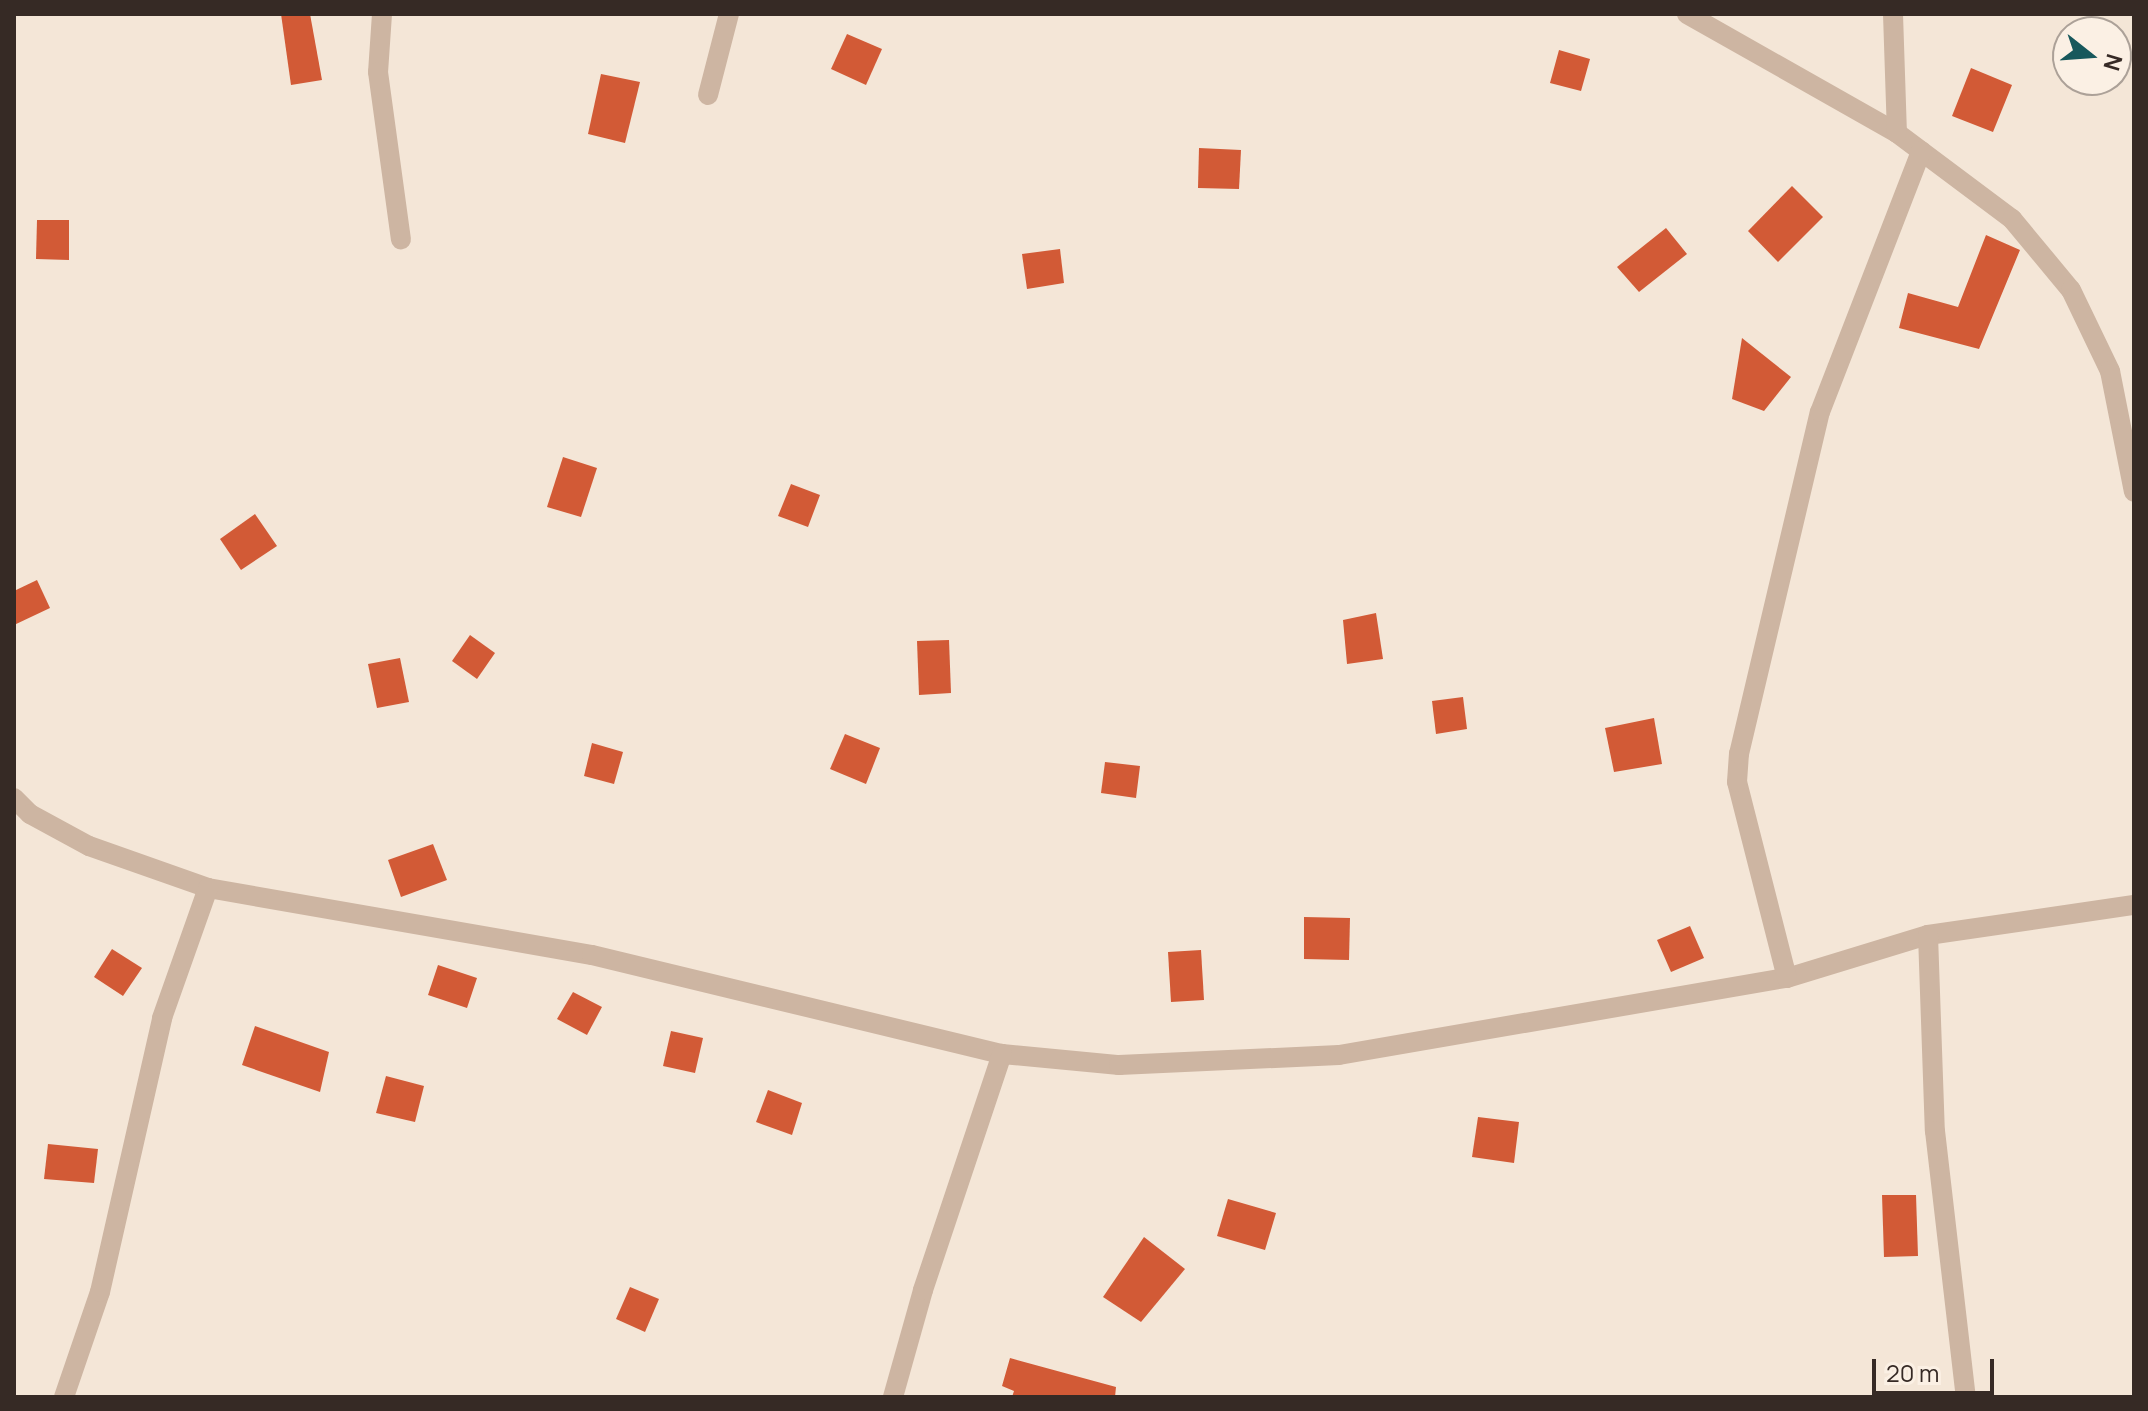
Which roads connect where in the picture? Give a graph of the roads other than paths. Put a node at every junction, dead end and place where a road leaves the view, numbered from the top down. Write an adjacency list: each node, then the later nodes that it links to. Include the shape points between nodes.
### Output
1 (382, 14): 8 (street, via 378,72)
2 (729, 14): 5 (street)
3 (1687, 14): 6 (street)
4 (1893, 14): 6 (street)
5 (708, 95)
6 (1897, 133): 7 (street)
7 (1921, 151): 9 (street, via 2012,219 2071,290 2110,371); 14 (street, via 1820,412 1739,754 1737,782)
8 (401, 239)
9 (2134, 492)
10 (14, 798): 11 (street, via 30,814 89,846)
11 (208, 888): 15 (street, via 592,955); 16 (street, via 162,1018 100,1292)
12 (2134, 905): 13 (street)
13 (1928, 935): 14 (street); 18 (street, via 1935,1131)
14 (1787, 978): 15 (street, via 1339,1055 1119,1065)
15 (1002, 1054): 17 (street)
16 (64, 1397)
17 (893, 1397)
18 (1966, 1397)

